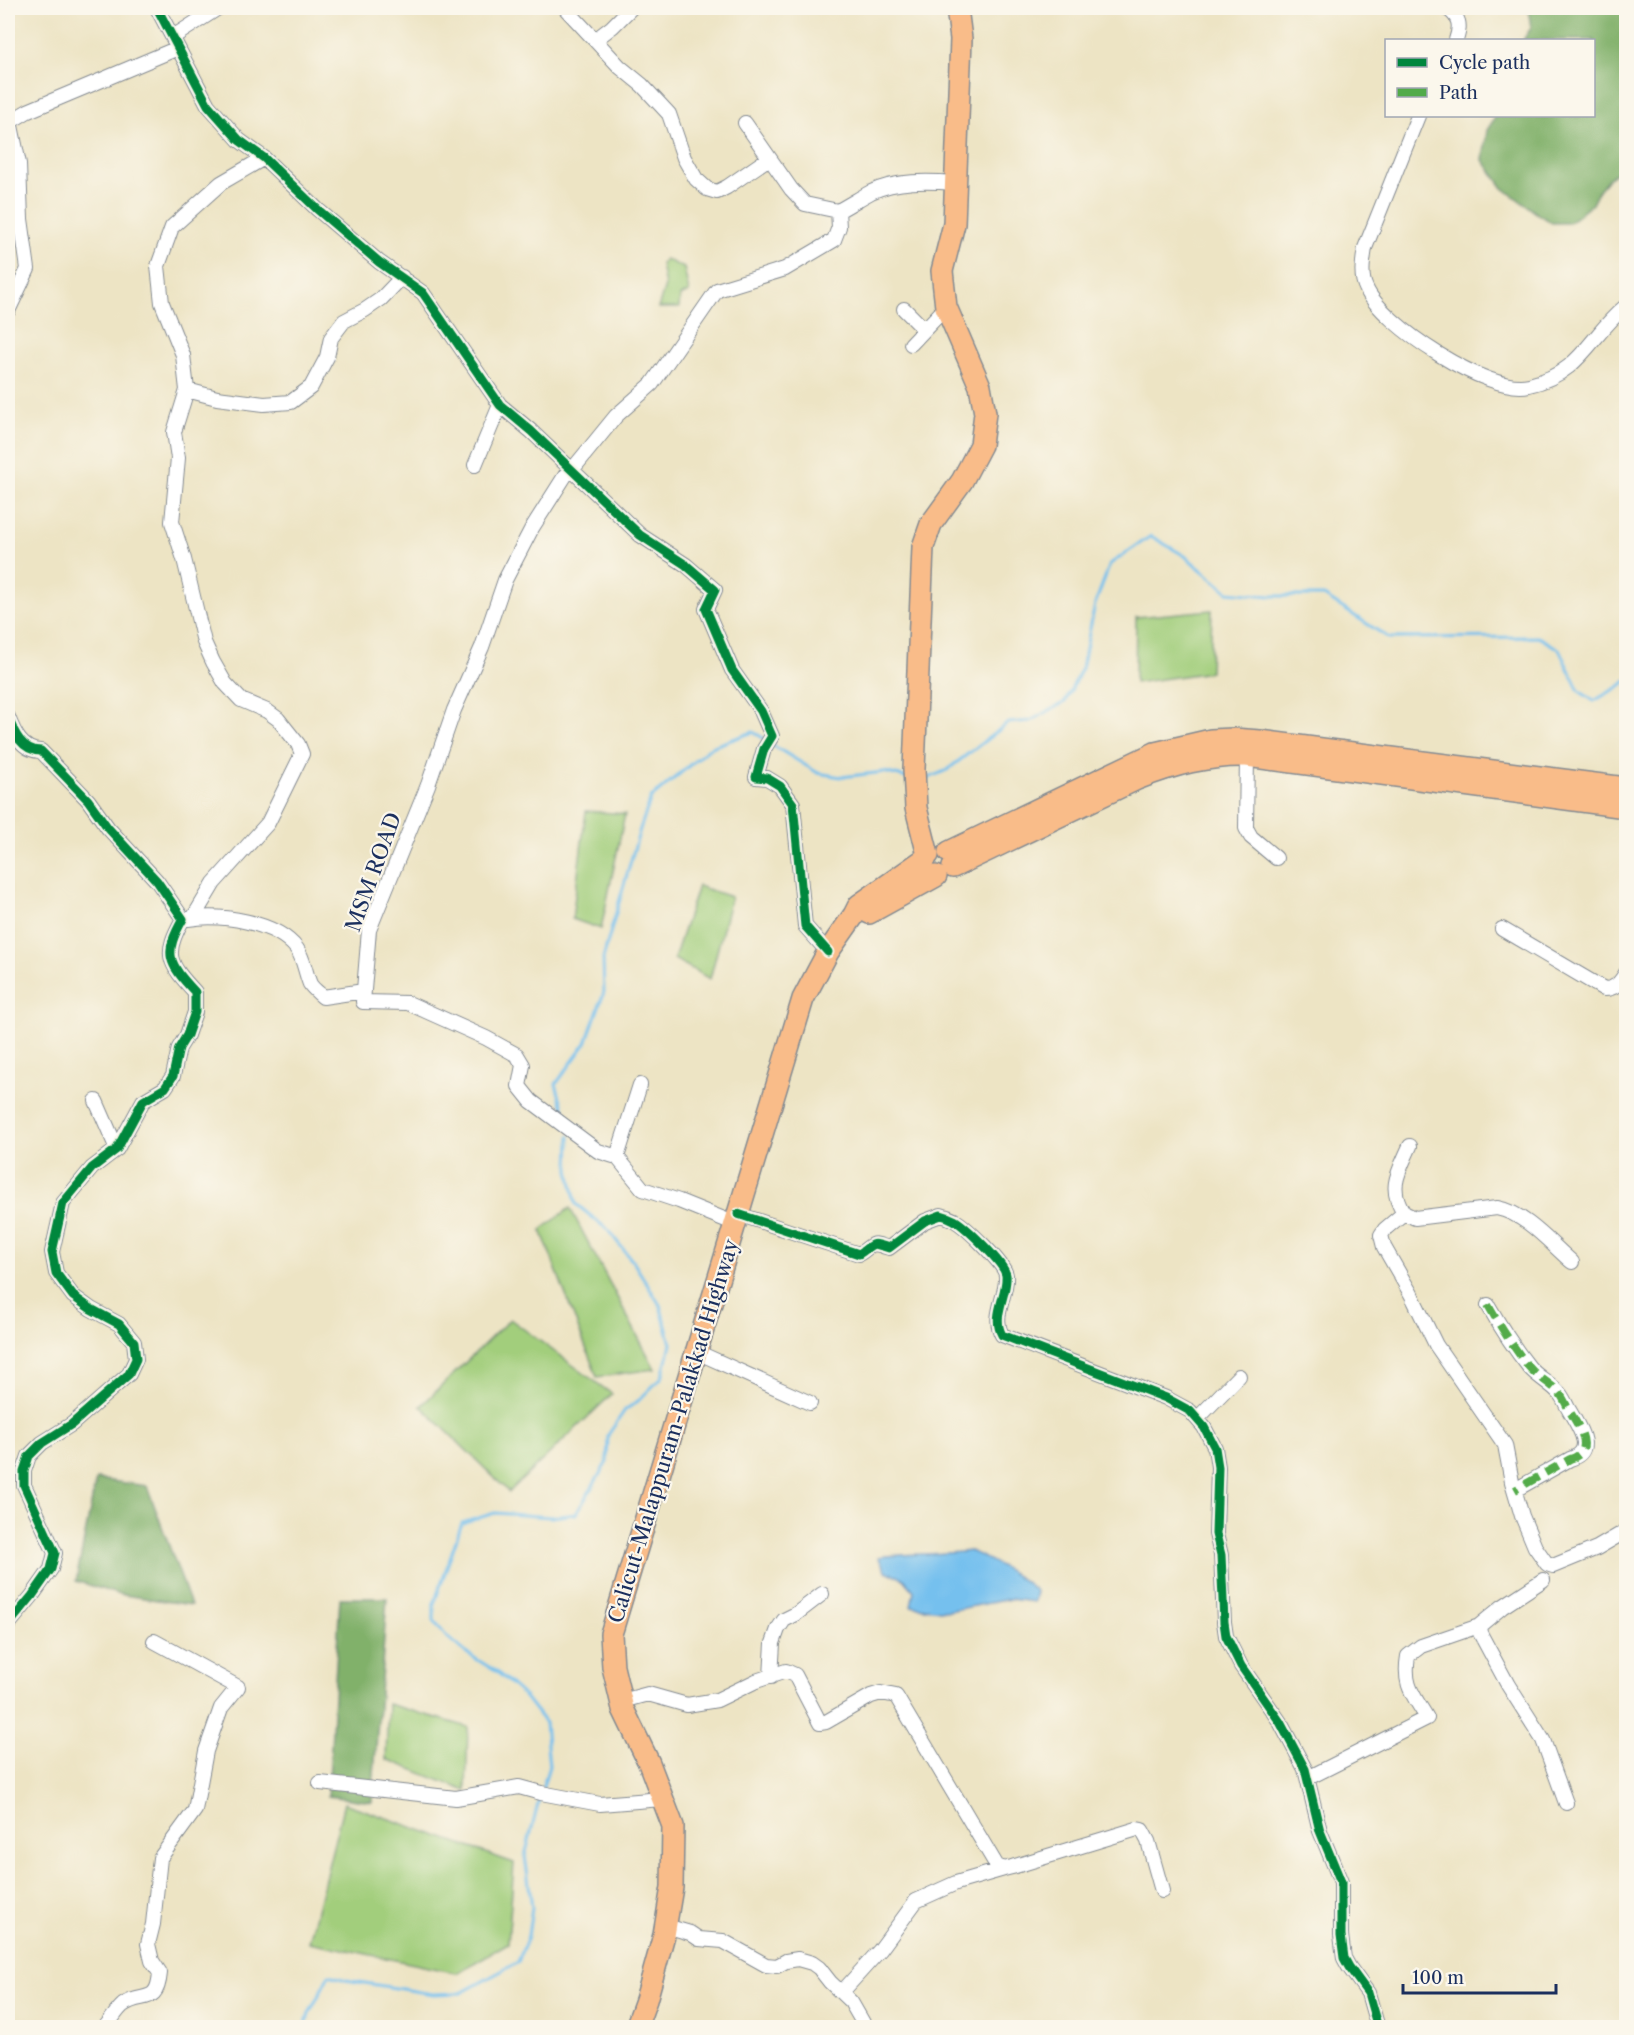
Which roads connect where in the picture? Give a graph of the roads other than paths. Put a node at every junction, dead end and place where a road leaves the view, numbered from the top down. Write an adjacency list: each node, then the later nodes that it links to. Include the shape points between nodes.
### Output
1 (157, 8): 9 (street)
2 (218, 8): 9 (street)
3 (565, 8): 8 (street)
4 (631, 8): 8 (street)
5 (957, 8): 15 (highway, via 961,39)
6 (1446, 8): 7 (street, via 1458,21)
7 (1456, 39)
8 (595, 40): 14 (street, via 669,114 684,158 707,189 717,192 727,187)
9 (176, 43): 11 (street); 13 (street, via 208,105 239,140)
10 (1418, 117): 18 (street, via 1365,248 1362,269 1365,288 1400,328 1450,362 1500,384 1526,386 1569,368)
11 (9, 122): 21 (street, via 19,164 28,269)
12 (745, 123): 14 (street)
13 (264, 158): 17 (street, via 317,209); 24 (street, via 220,183 172,227 158,266 162,303 183,355)
14 (769, 158): 16 (street, via 805,204)
15 (955, 183): 16 (street, via 897,184 872,192); 19 (highway, via 954,224 942,272)
16 (838, 211): 27 (street, MSM ROAD, via 839,228 834,240 784,269 717,290 652,384 616,416)
17 (402, 278): 24 (street, via 381,299 344,321 331,338 327,357 311,387 291,402 264,404); 25 (street, via 423,293)
18 (1626, 306)
19 (946, 307): 22 (street); 34 (highway, via 980,386 986,413 981,445 962,481 931,524 922,547 916,808)
20 (904, 309): 22 (street)
21 (8, 311)
22 (924, 329): 23 (street)
23 (911, 344)
24 (187, 390): 35 (street, via 174,432 178,458 172,522 204,642 225,683 241,700 278,719 302,754 268,823 214,883)
25 (500, 405): 26 (street); 27 (street)
26 (475, 465)
27 (571, 469): 37 (street, via 640,535 686,565 715,590 706,609 732,670 761,711 772,736 756,777 780,786 794,804 805,926); 39 (street, MSM ROAD, via 532,528 505,580 369,930)
28 (8, 717): 35 (street, via 21,742 32,751 42,751)
29 (1247, 756): 31 (highway, Calicut-Malappuram-Palakkad Highway); 33 (street, via 1248,833); 34 (highway, Calicut-Malappuram-Palakkad Highway, via 1223,755 1164,768)
30 (1626, 788): 31 (highway, Calicut-Malappuram-Palakkad Highway)
31 (1582, 792): 32 (highway, Calicut-Malappuram-Palakkad Highway); 34 (highway, Calicut-Malappuram-Palakkad Highway, via 1260,741 1211,740 1155,753)
32 (1626, 807)
33 (1276, 858)
34 (939, 860): 37 (highway, Calicut-Malappuram-Palakkad Highway, via 866,915 854,915)
35 (188, 919): 39 (street, via 204,916 263,926 286,938 298,950 311,985 323,997); 43 (street, via 172,939 169,955 179,975 195,992 195,1012 179,1048 173,1077 165,1088 143,1101)
36 (1502, 929): 38 (street, via 1604,989 1618,984)
37 (828, 952): 46 (highway, Calicut-Malappuram-Palakkad Highway, via 803,999)
38 (1626, 973)
39 (364, 991): 44 (street, via 363,1002 408,1003 518,1055 523,1065 519,1086 531,1101 598,1151)
40 (640, 1085): 44 (street)
41 (96, 1101): 43 (street)
42 (1410, 1146): 45 (street, via 1397,1176 1395,1194)
43 (117, 1149): 57 (street, via 92,1168 63,1203 52,1252 56,1272 73,1296 120,1324 134,1342 136,1359 129,1374 29,1456 24,1485 55,1553 51,1569)
44 (617, 1157): 46 (street, via 643,1190)
45 (1404, 1213): 47 (street, via 1415,1218 1508,1210); 53 (street, via 1381,1235 1384,1247 1436,1345 1506,1445)
46 (737, 1219): 49 (highway, Calicut-Malappuram-Palakkad Highway); 52 (street, via 859,1254 870,1244 889,1248 925,1221 941,1215 956,1221 1000,1260 1006,1275 998,1328 1002,1335 1166,1398)
47 (1572, 1263)
48 (1488, 1305): 53 (street, via 1531,1370 1561,1395 1584,1445 1579,1456)
49 (697, 1352): 51 (street); 61 (highway, Calicut-Malappuram-Palakkad Highway, via 611,1634 613,1667)
50 (1239, 1376): 52 (street)
51 (810, 1403)
52 (1197, 1419): 62 (street, via 1215,1448 1218,1467 1216,1534 1226,1636 1241,1666 1280,1722)
53 (1515, 1491): 55 (street, via 1535,1546)
54 (1626, 1531): 55 (street)
55 (1552, 1566): 58 (street, via 1545,1584 1502,1607)
56 (822, 1594): 60 (street, via 784,1620 778,1629)
57 (8, 1625)
58 (1479, 1626): 62 (street, via 1421,1646 1408,1656 1405,1673 1409,1688 1427,1718); 65 (street, via 1503,1675 1543,1740)
59 (154, 1641): 70 (street, via 238,1687 221,1708 206,1751 195,1810 160,1858 148,1944 160,1973 159,1985 152,1995 123,2005)
60 (771, 1677): 61 (street, via 717,1700 687,1705 648,1694); 66 (street, via 786,1671 795,1675 820,1723 871,1696 896,1696 998,1866)
61 (622, 1701): 64 (highway, Calicut-Malappuram-Palakkad Highway)
62 (1308, 1778): 73 (street, via 1320,1831 1341,1882 1344,1958 1368,1993)
63 (320, 1783): 64 (street, via 456,1798 519,1787 600,1804)
64 (663, 1799): 68 (highway, Calicut-Malappuram-Palakkad Highway, via 673,1826 672,1887)
65 (1566, 1803)
66 (1004, 1869): 67 (street, via 1137,1829 1142,1830 1148,1841); 69 (street, via 956,1883 916,1901)
67 (1162, 1891)
68 (666, 1926): 69 (street, via 699,1939 723,1941 766,1965 777,1966 798,1959 812,1963); 71 (highway, Calicut-Malappuram-Palakkad Highway)
69 (842, 1992): 72 (street)
70 (104, 2028)
71 (636, 2028)
72 (866, 2028)
73 (1378, 2028)

